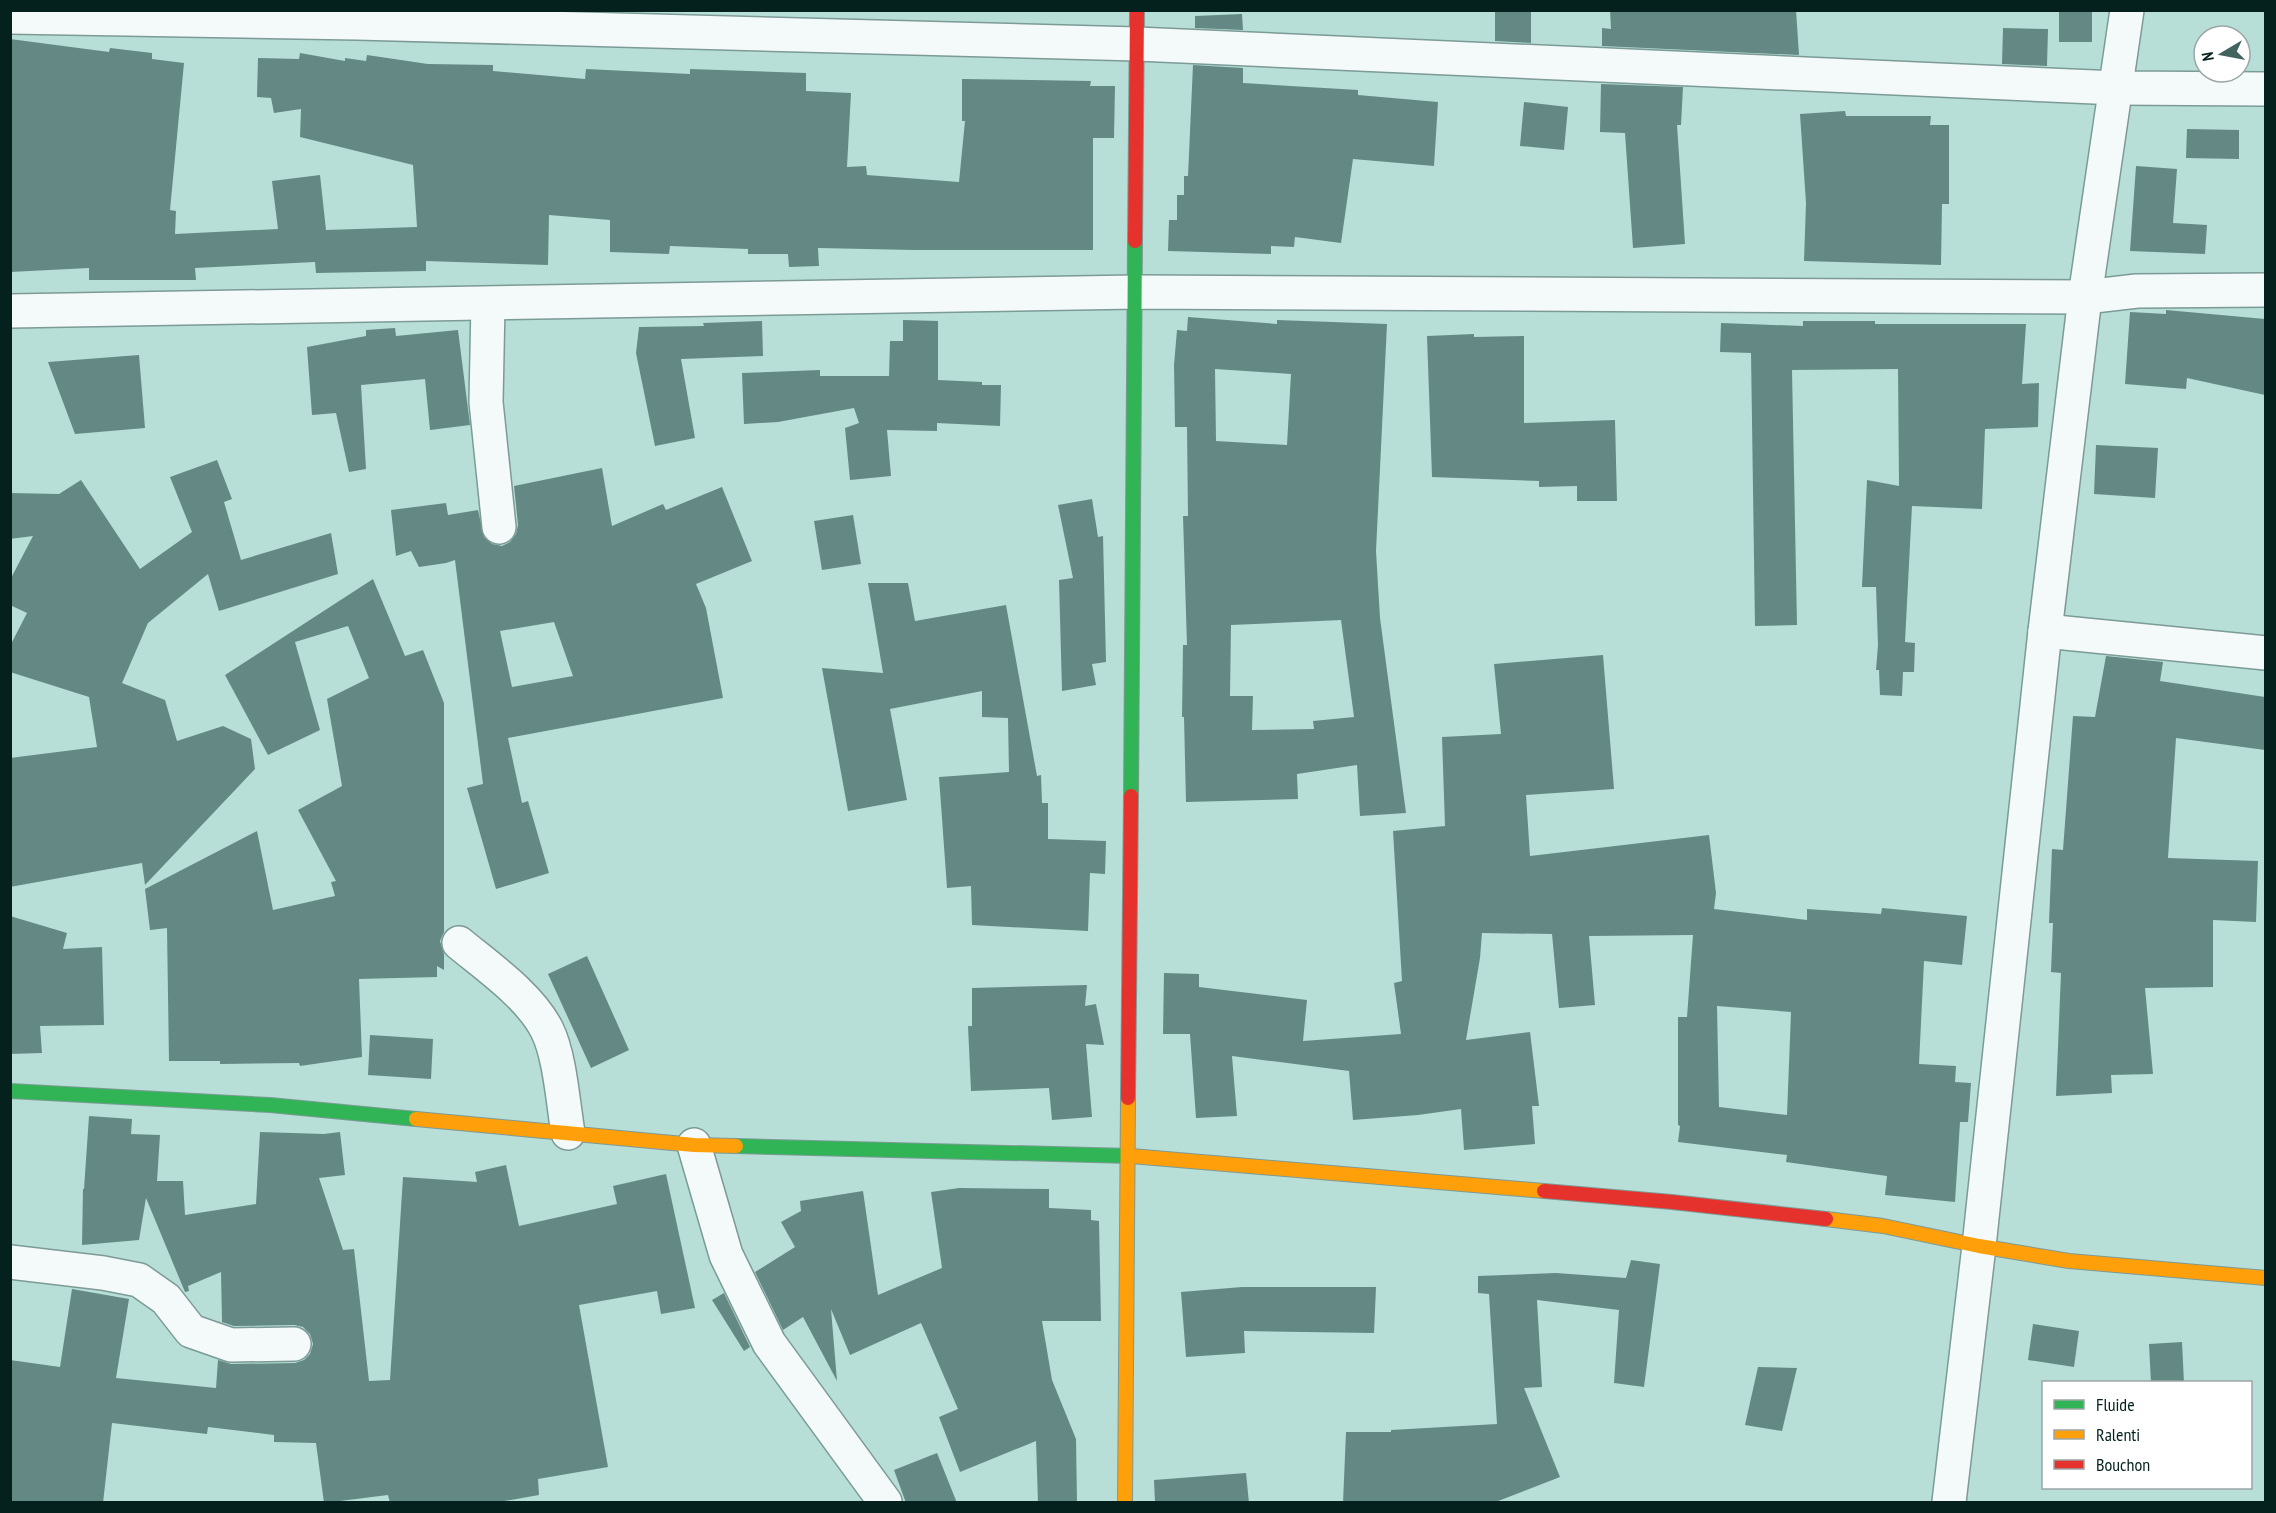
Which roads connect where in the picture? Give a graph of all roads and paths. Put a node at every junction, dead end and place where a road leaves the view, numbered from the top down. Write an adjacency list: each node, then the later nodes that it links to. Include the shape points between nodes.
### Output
1 (1137, 10): 4 (street)
2 (2127, 10): 5 (street)
3 (10, 17): 4 (street)
4 (1137, 44): 5 (street); 8 (street)
5 (2117, 88): 6 (street); 9 (street)
6 (2265, 89)
7 (2265, 290): 9 (street, via 2147,290)
8 (1136, 292): 9 (street); 10 (street); 19 (street)
9 (2085, 297): 13 (street)
10 (488, 304): 11 (street); 12 (street, via 486,402)
11 (10, 310)
12 (499, 527)
13 (2045, 631): 14 (street); 20 (street)
14 (2265, 653)
15 (459, 943): 17 (street, via 533,1009 547,1029 554,1047)
16 (10, 1091): 17 (street, via 270,1105)
17 (568, 1133): 18 (street)
18 (694, 1144): 19 (street); 24 (street, via 726,1255 769,1343)
19 (1128, 1156): 20 (street, via 1672,1202 1883,1226); 25 (street)
20 (1979, 1246): 22 (street, via 2069,1260); 26 (street)
21 (10, 1262): 23 (street, via 139,1281 166,1299 191,1331 231,1345)
22 (2265, 1278)
23 (294, 1344)
24 (885, 1503)
25 (1125, 1503)
26 (1949, 1503)

